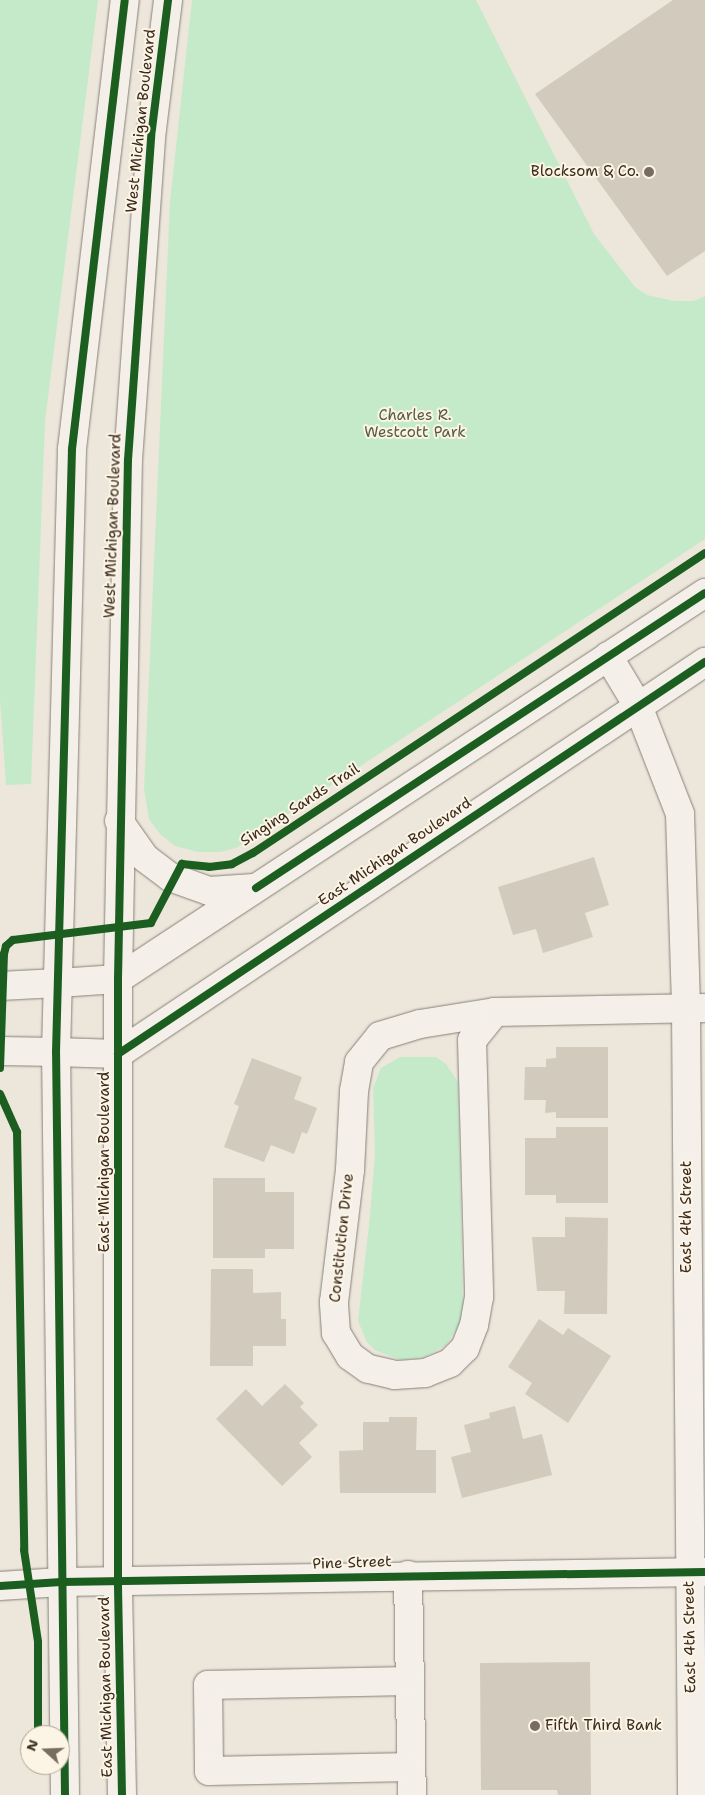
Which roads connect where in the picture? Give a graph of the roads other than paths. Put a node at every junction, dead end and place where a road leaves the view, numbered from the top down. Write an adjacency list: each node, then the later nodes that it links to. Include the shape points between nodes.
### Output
1 (126, 0): 10 (main road, West Michigan Boulevard, via 72,449)
2 (168, 0): 7 (main road, West Michigan Boulevard, via 152,129 128,460)
3 (705, 593): 4 (main road)
4 (608, 656): 6 (main road, East 4th Street); 8 (main road)
5 (705, 662): 6 (main road, East Michigan Boulevard)
6 (638, 706): 12 (main road, East 4th Street, via 680,814); 16 (main road, East Michigan Boulevard)
7 (119, 820): 8 (main road, via 145,858 170,877 209,892); 9 (main road, West Michigan Boulevard)
8 (256, 888): 9 (main road)
9 (118, 979): 10 (main road); 16 (main road, West Michigan Boulevard)
10 (58, 983): 11 (main road); 15 (main road)
11 (0, 986)
12 (696, 1008): 13 (main road, Constitution Drive); 17 (main road, East 4th Street)
13 (495, 1012): 13 (main road, Constitution Drive, via 472,1040 479,1297 474,1325 465,1348 450,1364 425,1373 395,1375 368,1369 350,1356 336,1333 334,1302 359,1062 380,1036 420,1024)
14 (0, 1051): 15 (main road, East Michigan Boulevard)
15 (56, 1052): 16 (main road, East Michigan Boulevard); 19 (main road)
16 (118, 1054): 20 (main road, East Michigan Boulevard)
17 (697, 1572): 18 (main road, Pine Street); 27 (main road, East 4th Street)
18 (408, 1576): 20 (main road, Pine Street); 22 (main road)
19 (61, 1582): 20 (main road, Pine Street); 21 (main road, Pine Street); 24 (main road)
20 (118, 1582): 25 (main road, East Michigan Boulevard)
21 (0, 1586)
22 (410, 1681): 23 (main road); 23 (main road, via 208,1685 209,1771)
23 (411, 1767): 26 (main road)
24 (65, 1795)
25 (122, 1795)
26 (412, 1795)
27 (692, 1795)

